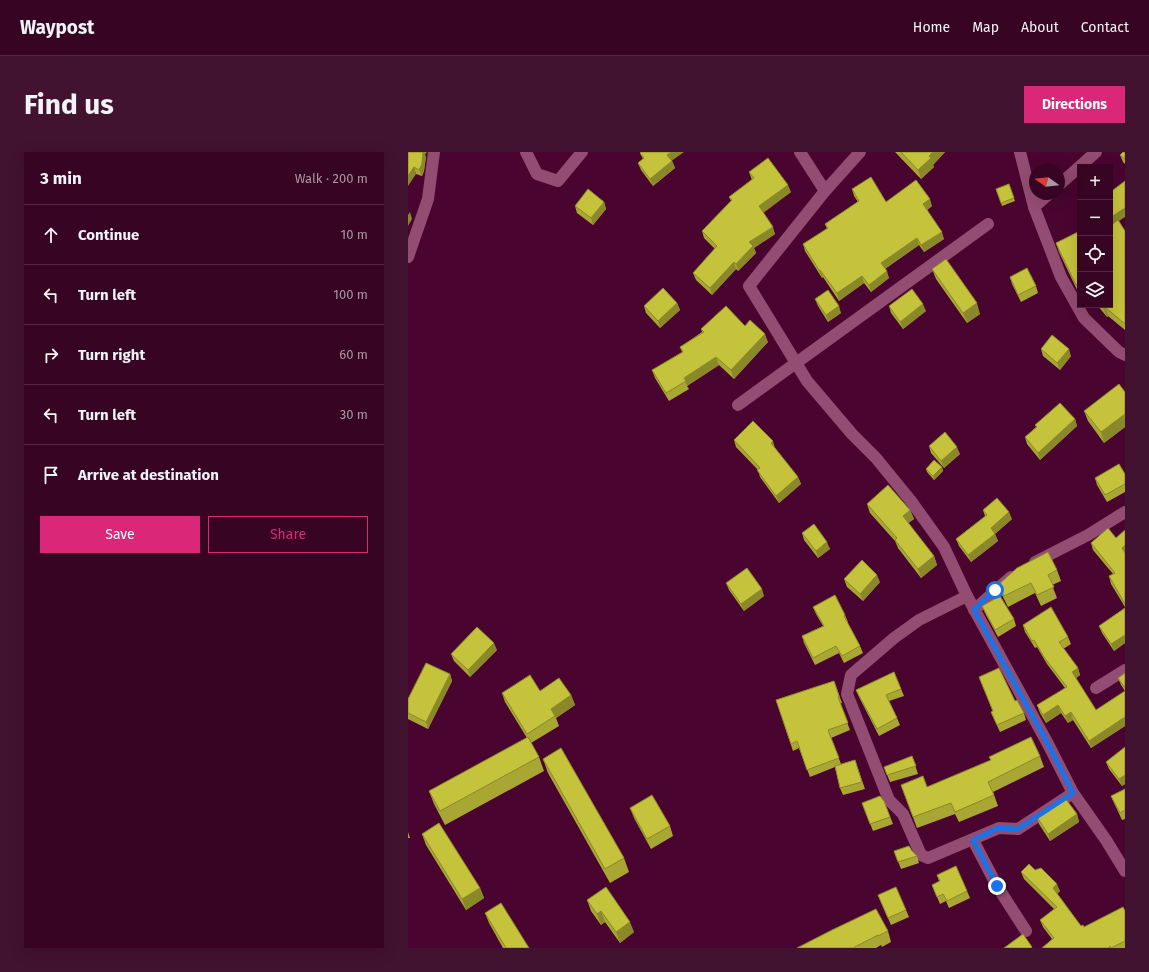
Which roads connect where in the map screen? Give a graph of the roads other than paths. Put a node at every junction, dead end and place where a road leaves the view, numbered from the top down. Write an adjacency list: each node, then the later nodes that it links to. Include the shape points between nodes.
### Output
1 (434, 152): 13 (street, via 428,199)
2 (526, 152): 3 (street, via 537,174 558,181)
3 (582, 152)
4 (800, 152): 9 (street)
5 (860, 152): 9 (street)
6 (1020, 152): 11 (street)
7 (1096, 152): 8 (street)
8 (1065, 180)
9 (824, 191): 15 (street, via 749,286)
10 (1042, 200): 11 (street)
11 (1034, 207): 14 (street, via 1061,277 1084,318)
12 (988, 224): 15 (street)
13 (408, 257)
14 (1125, 356)
15 (796, 364): 16 (street); 18 (street, via 807,381 911,501 944,548)
16 (738, 405)
17 (1125, 512): 19 (street, via 1088,535 1017,572)
18 (967, 596): 19 (street); 23 (street, via 919,620 894,638 851,675 847,694 889,800 903,814 920,855 928,858)
19 (974, 610): 22 (street)
20 (1125, 670): 21 (street)
21 (1096, 688)
22 (1073, 793): 23 (street, via 1018,829 999,828); 24 (street)
23 (973, 840): 25 (street, via 997,886)
24 (1125, 871)
25 (1026, 931)

